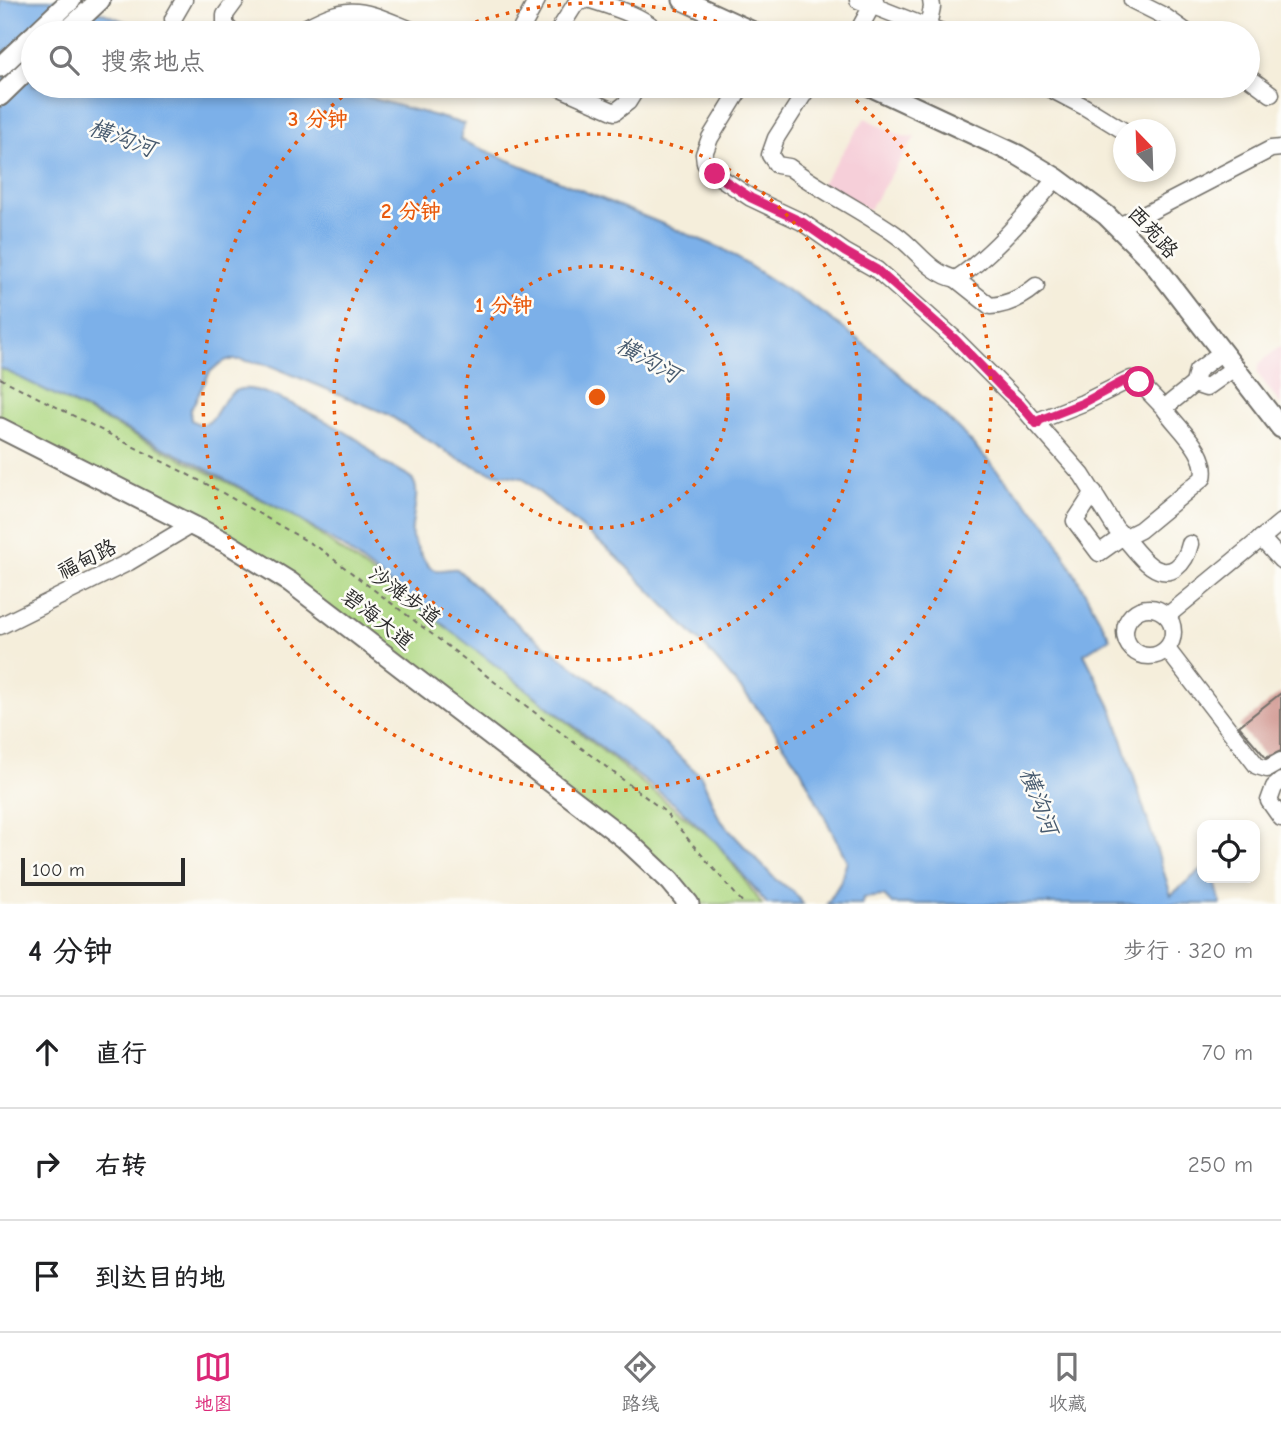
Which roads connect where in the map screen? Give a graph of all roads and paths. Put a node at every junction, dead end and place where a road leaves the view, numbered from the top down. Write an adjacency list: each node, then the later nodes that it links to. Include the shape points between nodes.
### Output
1 (71, 0): 13 (main road)
2 (100, 0): 14 (main road)
3 (184, 0): 12 (street)
4 (236, 0): 15 (street)
5 (537, 0): 18 (street)
6 (588, 0): 11 (street); 19 (street, via 576,4)
7 (683, 0): 21 (main road)
8 (931, 0): 24 (street)
9 (1132, 0): 25 (street)
10 (868, 2): 22 (street); 23 (street)
11 (613, 4): 20 (street)
12 (173, 19)
13 (48, 21)
14 (78, 21)
15 (225, 21)
16 (312, 21): 17 (street, via 339,7 353,6)
17 (390, 21)
18 (526, 21)
19 (565, 21)
20 (643, 21)
21 (729, 21)
22 (861, 21)
23 (913, 21)
24 (934, 21)
25 (1171, 21)
26 (21, 47): 27 (main road)
27 (0, 67)
28 (21, 76): 31 (main road)
29 (1260, 86): 30 (street)
30 (1271, 94)
31 (0, 96)
32 (583, 98): 33 (street, via 615,112)
33 (630, 98)
34 (735, 98): 49 (street, via 704,154 715,174 877,270 955,339)
35 (801, 98): 42 (street, via 770,155 778,165 789,167 895,234 939,273)
36 (896, 98): 40 (main road, 西苑路)
37 (1068, 98): 38 (street)
38 (1113, 124)
39 (1281, 148): 41 (street)
40 (1056, 178): 41 (main road, 西苑路); 42 (street, via 1019,223 976,266)
41 (1118, 226): 44 (main road, 西苑路, via 1152,260)
42 (956, 279): 43 (street, via 990,306 1000,306)
43 (1036, 286)
44 (1222, 352): 45 (main road, 西苑路); 47 (street, via 1197,371)
45 (1234, 368): 47 (street, via 1206,388); 51 (main road, 西苑路)
46 (0, 378): 68 (path, 沙滩步道, via 214,488 318,548 664,811)
47 (1194, 384): 48 (street)
48 (1164, 408): 49 (street, via 1131,379); 56 (street, via 1200,455 1203,478 1140,530)
49 (1037, 424): 53 (street)
50 (0, 428): 55 (main road, 碧海大道)
51 (1281, 428)
52 (0, 437): 55 (main road, 碧海大道)
53 (1094, 492): 56 (street); 56 (street, via 1075,521 1099,554)
54 (1281, 522): 57 (street)
55 (188, 527): 61 (street, 福甸路); 66 (main road, 碧海大道, via 323,612 620,843); 67 (main road, 碧海大道, via 265,565 335,614 625,839)
56 (1123, 536): 58 (street, via 1162,572 1182,562)
57 (1261, 538): 59 (street); 60 (street)
58 (1190, 544)
59 (1281, 560)
60 (1167, 616): 62 (street, via 1173,628); 62 (street, via 1151,608 1136,611 1124,632 1136,653 1153,656)
61 (0, 626)
62 (1167, 649): 63 (street, via 1251,760 1261,769)
63 (1281, 761)
64 (1281, 781): 65 (street, via 1269,801)
65 (1281, 818)
66 (681, 904)
67 (689, 904)
68 (744, 904)

